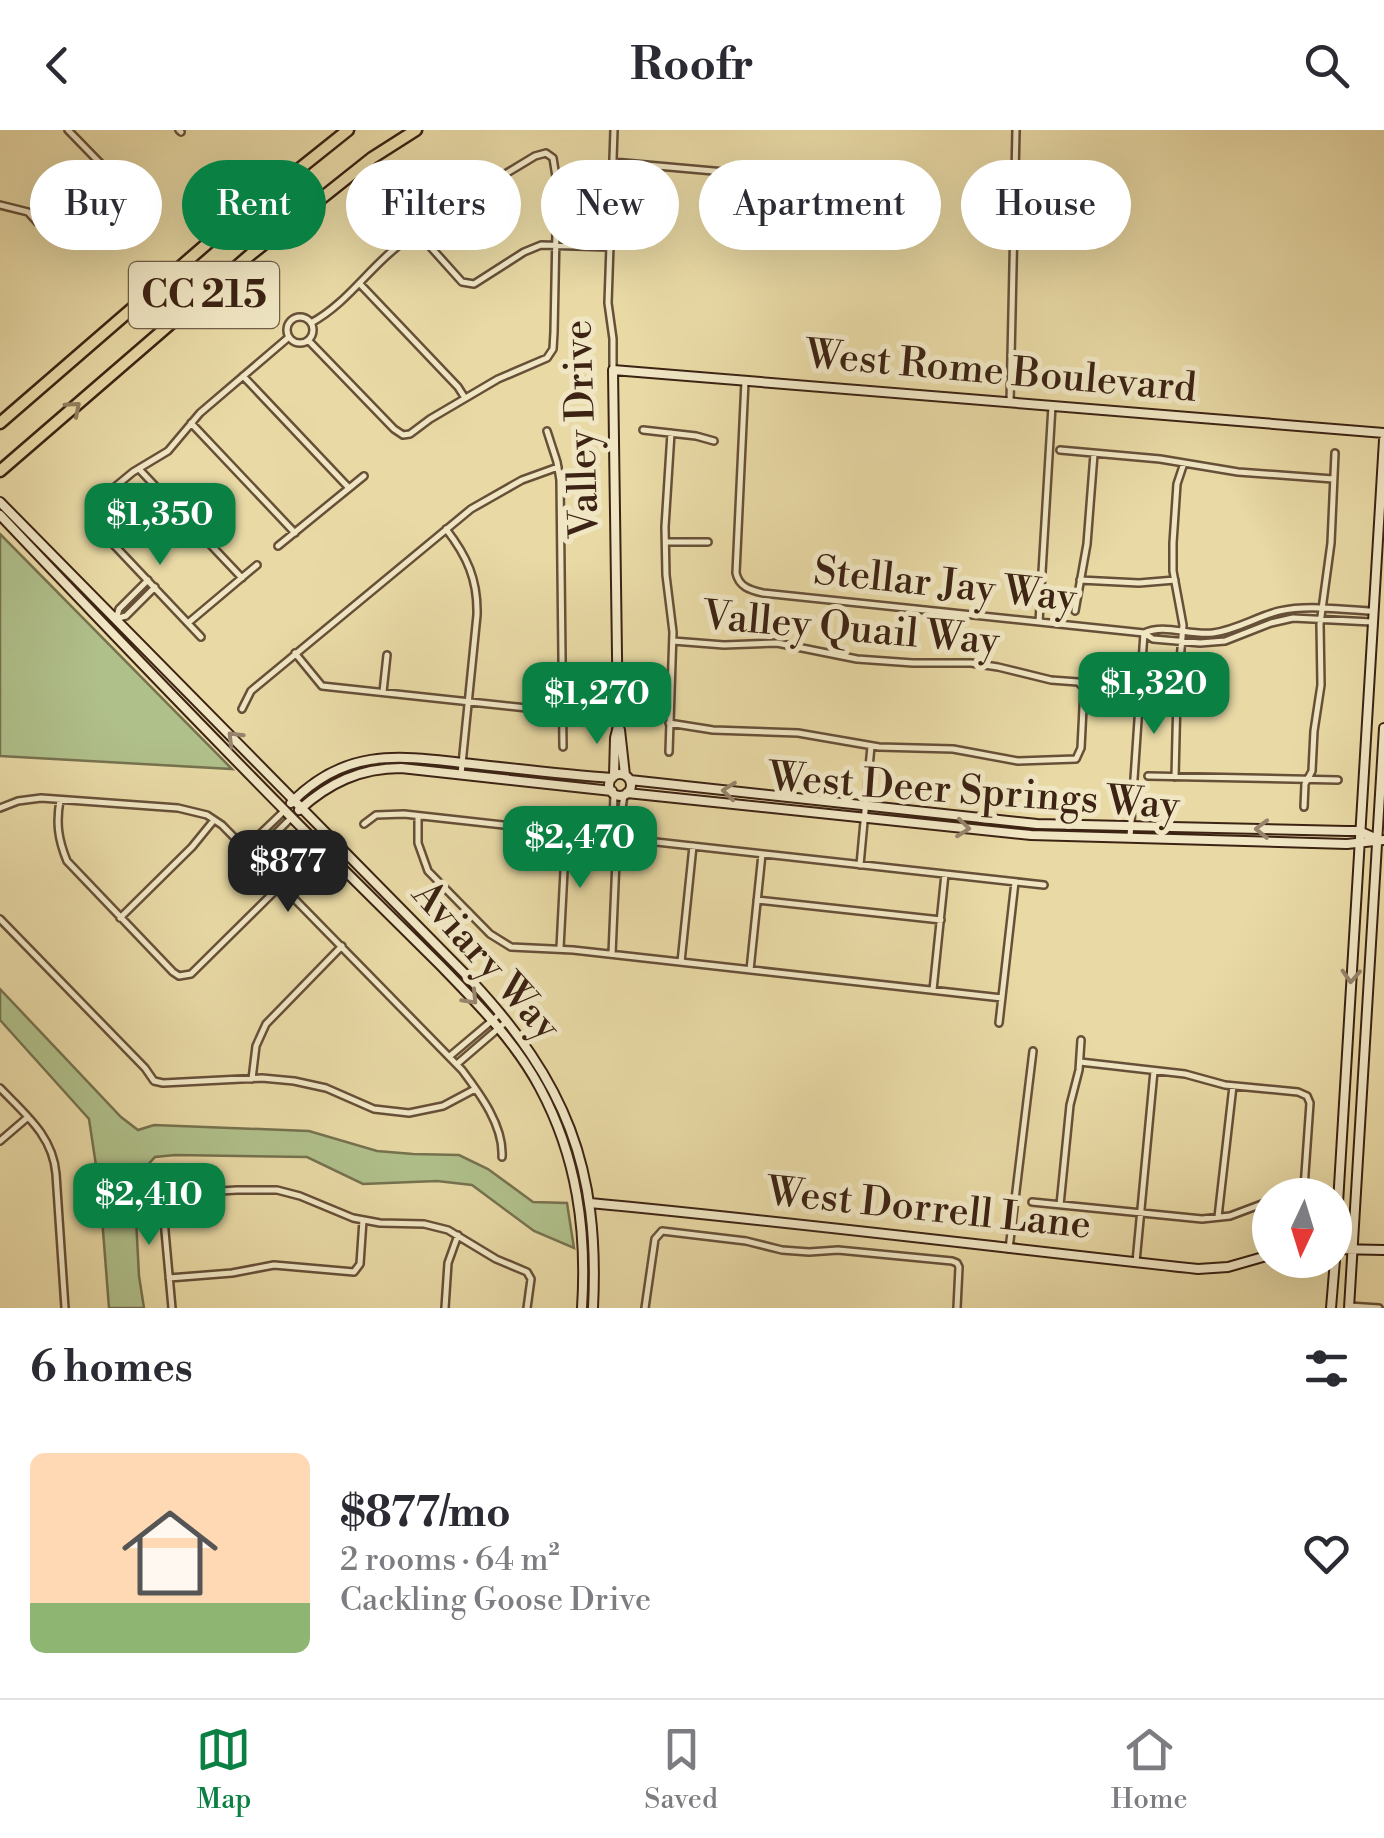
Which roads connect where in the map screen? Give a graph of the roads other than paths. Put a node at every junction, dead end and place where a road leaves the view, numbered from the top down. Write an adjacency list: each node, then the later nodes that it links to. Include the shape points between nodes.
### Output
1 (68, 130): 9 (street, via 102,164 100,182 44,224)
2 (348, 130): 25 (highway, CC 215)
3 (416, 130): 38 (highway, CC 215, one-way to 3, via 250,256)
4 (614, 130): 7 (street, Valley Drive)
5 (1016, 130): 23 (street)
6 (554, 160): 8 (street, via 546,153)
7 (613, 160)
8 (521, 164)
9 (0, 205)
10 (541, 245): 12 (street, via 468,284)
11 (394, 250): 15 (street)
12 (433, 250)
13 (555, 250): 22 (street, via 551,354)
14 (609, 250): 19 (street, Valley Drive)
15 (360, 284): 16 (street); 22 (street)
16 (311, 323): 17 (street, via 294,318); 18 (street)
17 (289, 337): 18 (street); 20 (street)
18 (308, 340): 22 (street, via 402,435)
19 (613, 370): 21 (main road, West Rome Boulevard); 75 (main road, Valley Drive)
20 (243, 376): 26 (street); 41 (street)
21 (745, 380): 23 (main road, West Rome Boulevard); 59 (street, Stellar Jay Way, via 736,572 742,585 763,593)
22 (465, 398)
23 (1010, 402): 24 (main road, West Rome Boulevard)
24 (1052, 406): 30 (main road, West Rome Boulevard); 59 (street)
25 (0, 422)
26 (191, 423): 37 (street, via 168,451); 44 (street)
27 (642, 430): 29 (street)
28 (547, 431): 36 (street)
29 (671, 434): 31 (street); 45 (street)
30 (1384, 437): 56 (main road)
31 (714, 441)
32 (1060, 450): 34 (street)
33 (1336, 453): 40 (street)
34 (1094, 454): 35 (street); 51 (street)
35 (1184, 463): 40 (street); 52 (street, via 1174,520)
36 (558, 467): 43 (street, via 492,496); 72 (street)
37 (139, 469): 49 (street); 50 (street, via 91,509 96,527)
38 (0, 471)
39 (364, 476): 41 (street)
40 (1333, 479): 54 (street)
41 (348, 488): 44 (street)
42 (2, 508): 58 (main road, Aviary Way); 62 (main road, Aviary Way)
43 (446, 528): 68 (street); 71 (street, via 467,559 477,594)
44 (295, 533): 47 (street)
45 (665, 542): 46 (street); 66 (street)
46 (708, 542)
47 (278, 546)
48 (257, 566): 49 (street)
49 (242, 578): 61 (street)
50 (148, 580): 53 (street); 58 (street)
51 (1080, 580): 52 (street); 55 (street)
52 (1175, 580): 63 (street)
53 (155, 587): 58 (street); 61 (street)
54 (1322, 609): 56 (street); 57 (street); 63 (street, via 1276,612 1208,634)
55 (1075, 611)
56 (1372, 612): 60 (main road)
57 (1321, 618): 60 (street); 67 (street, via 1282,620 1225,640); 86 (street, via 1321,685)
58 (116, 619): 62 (street); 89 (main road, Aviary Way, one-way to 58)
59 (1039, 622): 64 (street, Stellar Jay Way)
60 (1372, 622): 103 (main road)
61 (188, 623): 65 (street)
62 (108, 626): 94 (main road, Aviary Way)
63 (1183, 632): 64 (street, via 1153,628); 67 (street)
64 (1144, 634): 67 (street); 100 (street)
65 (201, 637)
66 (673, 641): 74 (street); 77 (street, Valley Quail Way, via 777,643 871,660 971,663 1082,684 1082,748 1076,758 1018,761 953,748)
67 (1182, 642): 84 (street)
68 (296, 654): 70 (street, via 322,686); 73 (street, via 250,691)
69 (387, 655): 70 (street)
70 (382, 692): 71 (street)
71 (467, 701): 72 (street); 80 (street)
72 (563, 708): 78 (street)
73 (242, 709)
74 (669, 723): 77 (street); 79 (street)
75 (618, 726): 83 (main road, Valley Drive); 85 (main road, Valley Drive)
76 (1384, 728): 106 (main road)
77 (871, 746): 95 (street)
78 (564, 747)
79 (669, 752)
80 (462, 763): 81 (street); 83 (main road); 89 (main road, via 374,758 332,771)
81 (461, 774): 88 (main road, West Deer Springs Way); 91 (main road, West Deer Springs Way, via 365,772 332,784)
82 (1148, 776): 84 (street)
83 (613, 777): 85 (main road, West Deer Springs Way); 88 (main road, Valley Drive, via 610,785)
84 (1174, 777): 86 (street)
85 (628, 778): 88 (main road, via 631,787); 95 (main road, West Deer Springs Way, one-way to 85)
86 (1307, 779): 87 (street); 92 (street)
87 (1338, 780)
88 (619, 793): 95 (main road, West Deer Springs Way); 104 (street)
89 (294, 799): 91 (main road, Aviary Way); 94 (main road)
90 (60, 800): 93 (street); 98 (street, via 178,808); 118 (street, via 59,840 67,861)
91 (303, 807): 97 (main road, West Deer Springs Way); 128 (main road, Aviary Way)
92 (1304, 807)
93 (0, 808)
94 (284, 810): 97 (main road, Aviary Way); 109 (street)
95 (866, 812): 100 (main road, West Deer Springs Way); 105 (main road, West Deer Springs Way, one-way to 105, via 1004,833); 111 (street)
96 (418, 816): 99 (street, via 376,815); 101 (street); 122 (street, via 428,871 480,925 510,947)
97 (292, 817): 109 (street); 129 (main road, Aviary Way, one-way to 129)
98 (214, 820): 109 (street); 118 (street)
99 (364, 824)
100 (1130, 827): 103 (main road, West Deer Springs Way, one-way to 100); 105 (street)
101 (528, 828): 102 (street); 112 (street)
102 (566, 832): 104 (street); 122 (street)
103 (1360, 832): 106 (main road, West Deer Springs Way); 107 (main road)
104 (616, 838): 108 (street); 123 (street)
105 (1130, 838): 107 (main road, West Deer Springs Way)
106 (1381, 839): 107 (main road, West Deer Springs Way); 157 (main road)
107 (1359, 844): 146 (main road, one-way to 146)
108 (693, 846): 110 (street); 124 (street)
109 (250, 852): 115 (street)
110 (762, 854): 111 (street); 117 (street)
111 (860, 864): 113 (street)
112 (525, 866)
113 (946, 874): 114 (street); 120 (street)
114 (1015, 882): 116 (street); 127 (street)
115 (282, 884): 118 (street, via 184,976); 121 (street)
116 (1044, 885)
117 (757, 900): 120 (street); 125 (street)
118 (120, 918)
119 (0, 920): 138 (street, via 154,1081)
120 (941, 920): 126 (street)
121 (342, 946): 134 (street); 138 (street, via 262,1031)
122 (560, 948): 123 (street)
123 (612, 954): 124 (street)
124 (680, 962): 125 (street)
125 (750, 970): 126 (street)
126 (934, 990): 127 (street)
127 (1002, 998): 130 (street)
128 (504, 1017): 129 (street); 131 (street); 149 (main road, Aviary Way, via 561,1104)
129 (492, 1020): 131 (main road, Aviary Way); 134 (street)
130 (998, 1022)
131 (499, 1028): 136 (street); 147 (main road, Aviary Way, via 550,1108)
132 (1081, 1040): 135 (street)
133 (1033, 1051): 156 (street)
134 (450, 1056): 136 (street)
135 (1080, 1062): 137 (street); 150 (street)
136 (457, 1064): 141 (street)
137 (1154, 1071): 139 (street); 152 (street)
138 (252, 1078): 141 (street, via 305,1082 396,1112 434,1110)
139 (1232, 1086): 145 (street, via 1307,1096); 153 (street)
140 (0, 1088): 142 (street)
141 (475, 1090): 144 (street, via 500,1135)
142 (28, 1117): 143 (street); 164 (street, via 56,1164)
143 (0, 1141)
144 (502, 1157)
145 (1305, 1178)
146 (1339, 1178)
147 (580, 1202): 149 (main road, West Dorrell Lane); 168 (main road, Aviary Way)
148 (1032, 1202): 150 (street)
149 (590, 1203): 156 (main road, West Dorrell Lane); 169 (main road, Aviary Way)
150 (1060, 1204): 152 (street)
151 (1252, 1208): 153 (street)
152 (1141, 1213): 153 (street); 159 (street)
153 (1218, 1218)
154 (363, 1220): 155 (street, via 437,1226); 161 (street, via 360,1264 347,1273 274,1266); 161 (street, via 278,1190 173,1193 160,1208)
155 (458, 1235): 166 (street, via 449,1257); 167 (street, via 527,1272)
156 (1009, 1249): 159 (main road, West Dorrell Lane)
157 (1353, 1250): 158 (main road); 163 (main road)
158 (1384, 1250)
159 (1136, 1262): 160 (main road, West Dorrell Lane, via 1214,1269)
160 (1252, 1262)
161 (169, 1278): 165 (street)
162 (1334, 1278): 172 (main road)
163 (1349, 1307): 173 (street)
164 (65, 1308)
165 (172, 1308)
166 (445, 1308)
167 (527, 1308)
168 (582, 1308)
169 (592, 1308)
170 (645, 1308): 171 (street, via 662,1230 782,1250 952,1261 958,1265)
171 (957, 1308)
172 (1332, 1308)
173 (1379, 1308)

